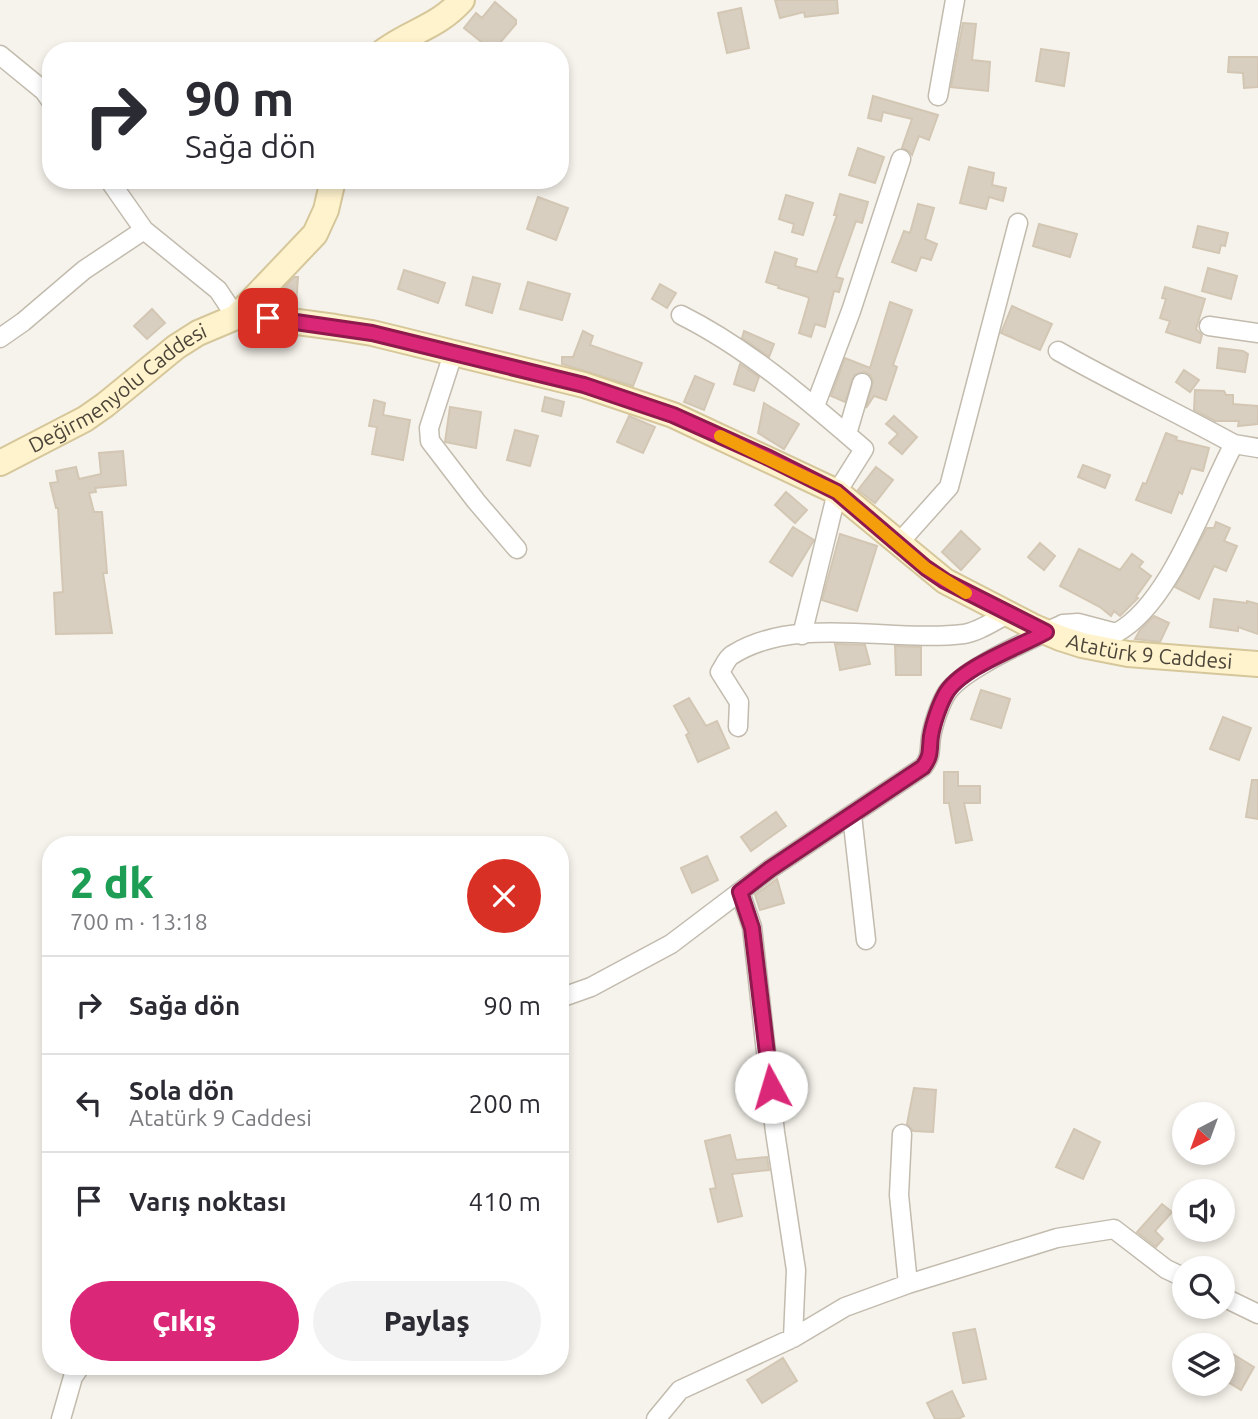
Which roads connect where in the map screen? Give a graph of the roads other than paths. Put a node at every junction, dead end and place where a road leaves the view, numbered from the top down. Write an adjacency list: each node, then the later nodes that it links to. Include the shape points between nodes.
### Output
1 (462, 0): 3 (street, via 442,19)
2 (955, 0): 6 (street)
3 (396, 42)
4 (0, 55): 5 (street)
5 (42, 89)
6 (939, 96)
7 (901, 159): 20 (street)
8 (115, 189): 11 (street)
9 (331, 189): 13 (street, via 315,234)
10 (1018, 223): 26 (street, via 949,487)
11 (144, 230): 13 (street, via 218,290); 16 (street, via 84,270)
12 (681, 315): 20 (street, via 717,333)
13 (236, 317): 18 (street, Atatürk 9 Caddesi, via 372,333); 24 (street, Değirmenyolu Caddesi, via 187,340 85,419)
14 (1209, 326): 15 (street)
15 (1258, 333)
16 (0, 338)
17 (1058, 351): 22 (street)
18 (453, 354): 25 (street, Atatürk 9 Caddesi, via 640,402); 27 (street, via 429,428 430,441)
19 (862, 383): 21 (street)
20 (815, 406): 21 (street)
21 (846, 434): 25 (street, via 864,449)
22 (1234, 444): 23 (street); 29 (street, via 1156,598 1130,626 1116,633 1063,624)
23 (1258, 448)
24 (0, 463)
25 (837, 492): 26 (street, Atatürk 9 Caddesi); 30 (street)
26 (898, 544): 28 (street, Atatürk 9 Caddesi, via 945,581)
27 (517, 548)
28 (1008, 614): 29 (street, Atatürk 9 Caddesi); 30 (street, via 967,634)
29 (1046, 632): 31 (street, Atatürk 9 Caddesi, via 1128,654); 33 (street, via 957,680 945,695 931,737 931,756 923,767)
30 (802, 635): 32 (street, via 769,639 730,656 720,672 739,702)
31 (1258, 664)
32 (738, 727)
33 (852, 815): 34 (street); 35 (street)
34 (740, 892): 36 (street, via 671,944); 42 (street, via 752,928 796,1270)
35 (866, 940)
36 (569, 995)
37 (902, 1134): 39 (street, via 899,1195)
38 (1172, 1272): 39 (street, via 1114,1229 1057,1238)
39 (908, 1284): 42 (street, via 845,1307)
40 (1235, 1303): 41 (street)
41 (1258, 1314)
42 (793, 1338): 45 (street, via 680,1390)
43 (74, 1375): 44 (street)
44 (61, 1419)
45 (656, 1419)

